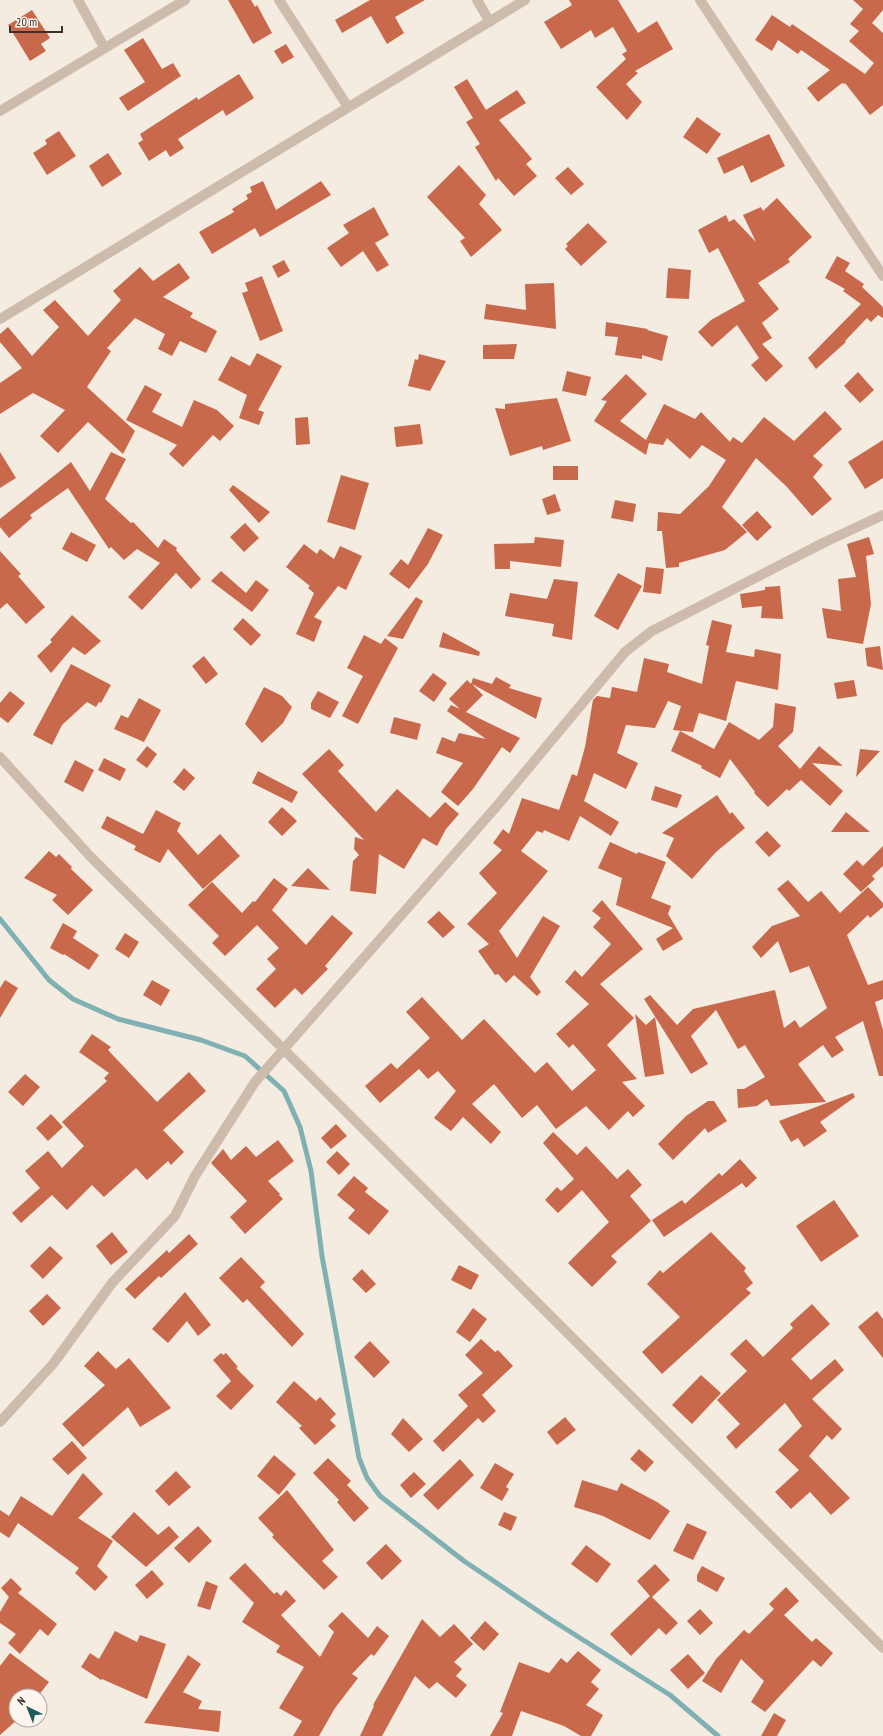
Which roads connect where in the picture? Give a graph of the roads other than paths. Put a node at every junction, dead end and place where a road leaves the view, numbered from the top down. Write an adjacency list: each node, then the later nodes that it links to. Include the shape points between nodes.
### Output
1 (78, 0): 8 (street)
2 (185, 0): 8 (street)
3 (279, 0): 9 (street)
4 (477, 0): 7 (street)
5 (525, 0): 7 (street)
6 (700, 0): 11 (street)
7 (490, 22): 9 (street)
8 (104, 47): 10 (street)
9 (348, 107): 12 (street)
10 (0, 111)
11 (883, 276)
12 (0, 319)
13 (883, 515): 15 (street, via 638,640)
14 (0, 757): 15 (street, via 89,855)
15 (284, 1050): 16 (street, via 255,1082 195,1176 175,1216 112,1283 53,1364); 17 (street)
16 (0, 1422)
17 (883, 1648)

